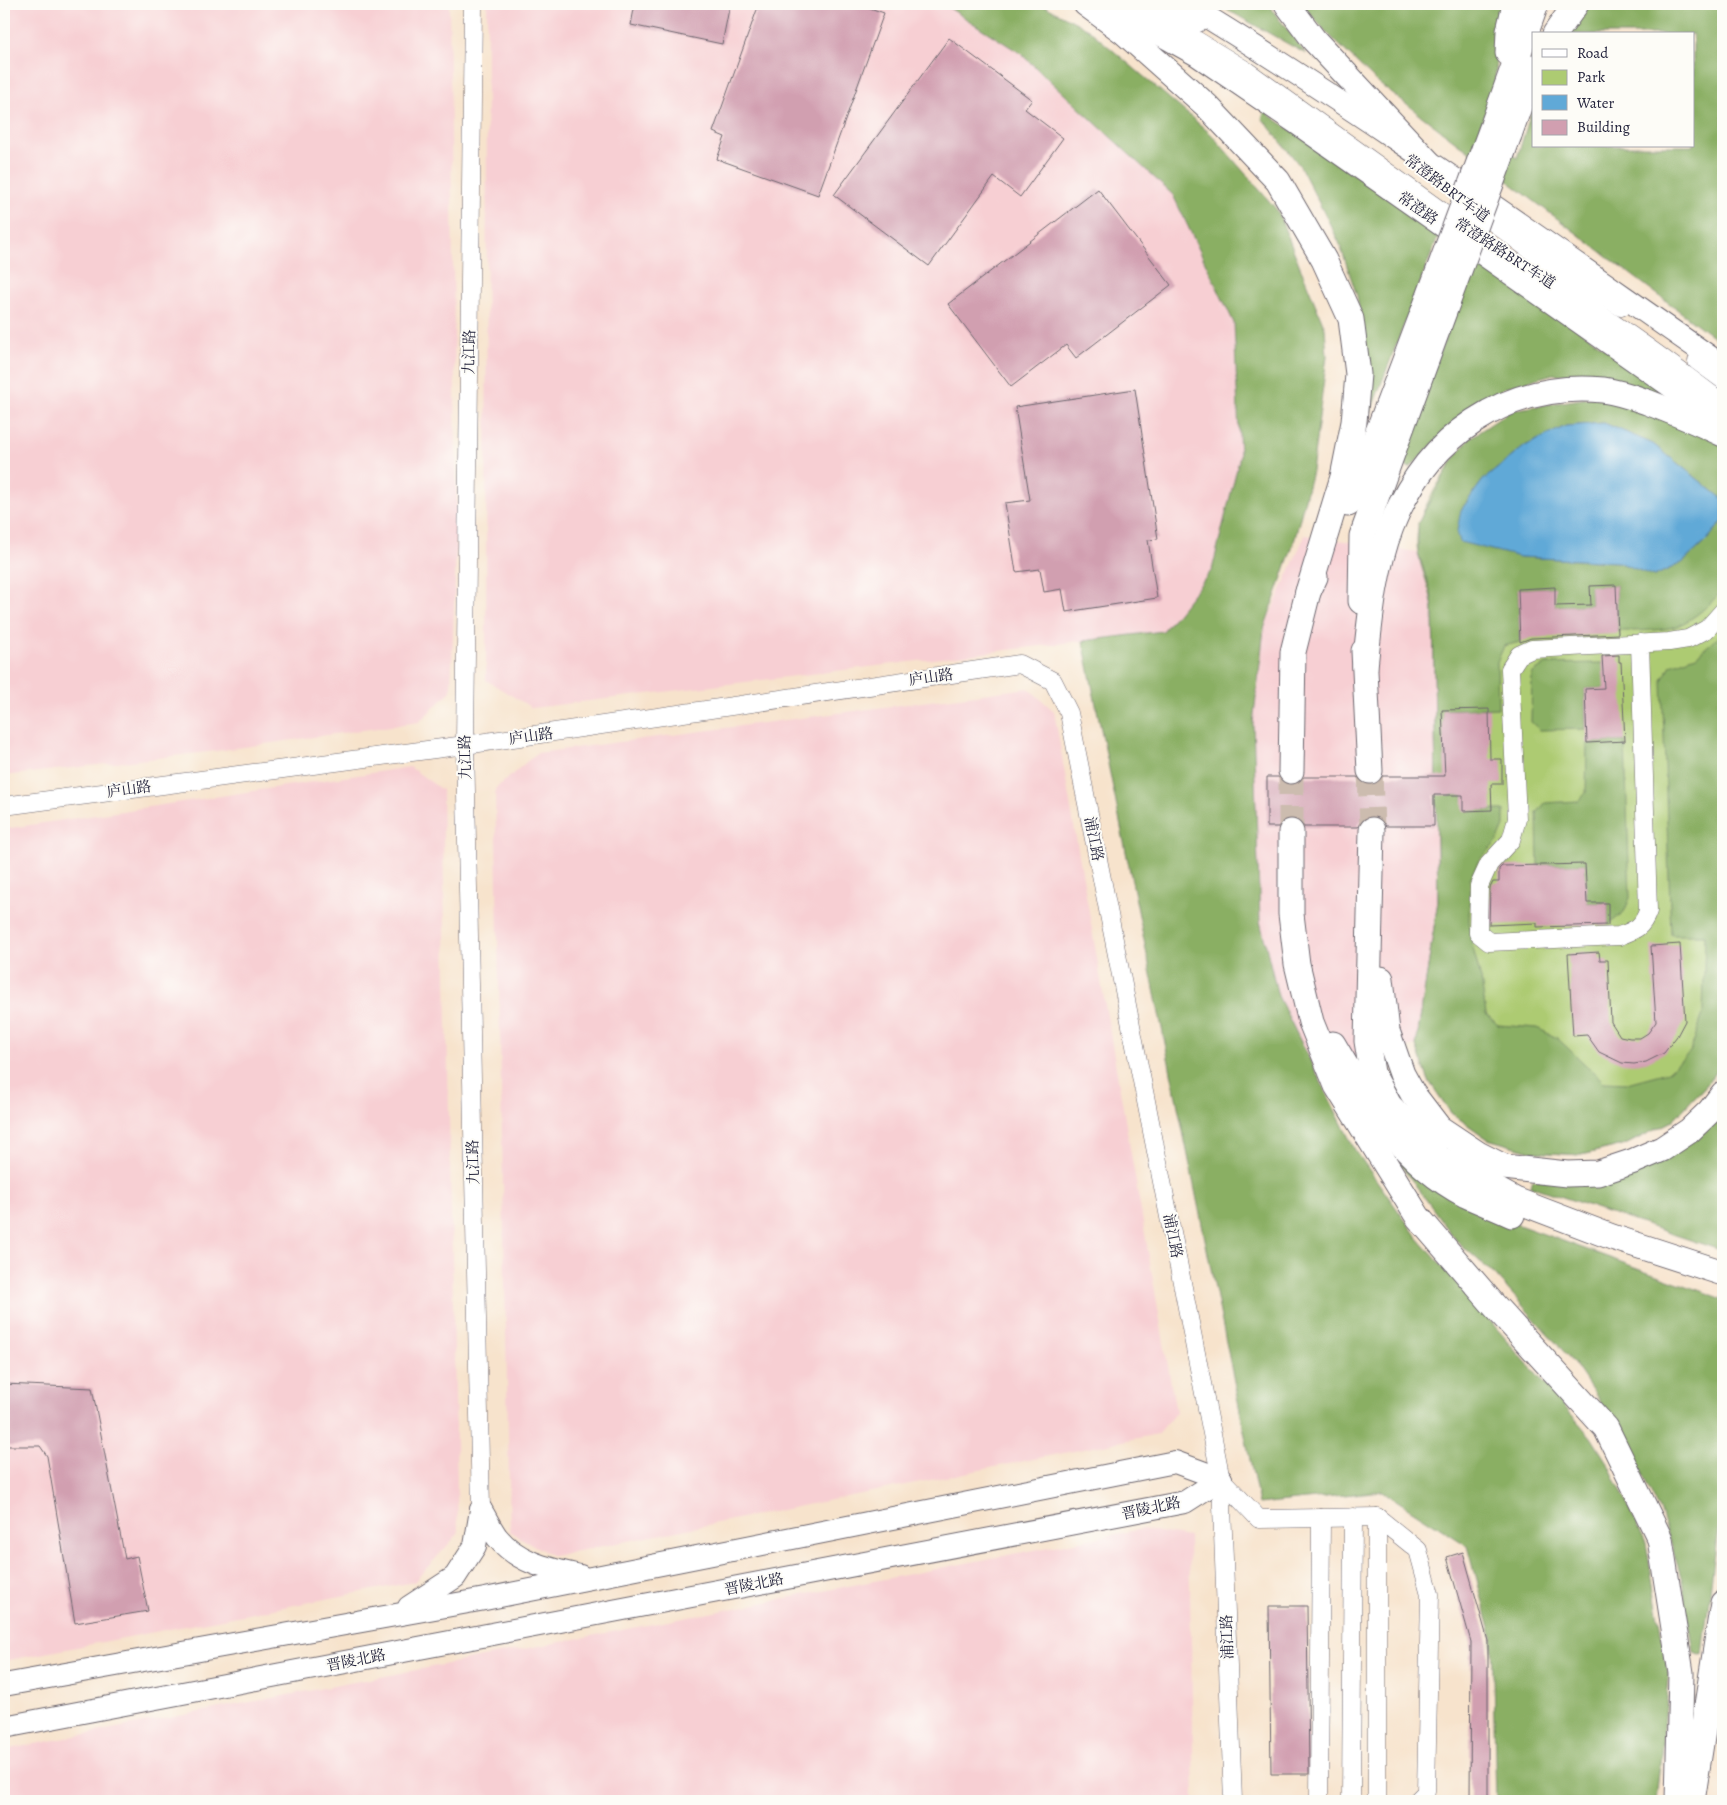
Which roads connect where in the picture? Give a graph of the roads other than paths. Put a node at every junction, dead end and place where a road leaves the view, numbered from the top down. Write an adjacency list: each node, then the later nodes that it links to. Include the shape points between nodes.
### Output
1 (473, 4): 29 (street, 九江路)
2 (1086, 4): 24 (highway, via 1124,32 1208,106 1278,180 1324,260 1351,319 1358,374 1354,422 1344,477)
3 (1106, 4): 22 (main road, 常澄路, via 1230,77)
4 (1137, 4): 21 (street, 常澄路路BRT车道, via 1247,71 1518,266 1576,299)
5 (1165, 4): 20 (street, 常澄路BRT车道, via 1270,67 1408,158 1538,256 1618,305)
6 (1186, 4): 17 (main road, via 1248,41)
7 (1287, 4): 17 (highway, via 1314,40)
8 (1515, 4): 15 (highway)
9 (1536, 4): 15 (highway)
10 (1558, 4): 12 (highway)
11 (1576, 4): 13 (highway)
12 (1547, 32)
13 (1556, 32)
14 (1532, 69): 16 (highway)
15 (1505, 91): 16 (highway)
16 (1501, 130): 18 (highway, bridge)
17 (1428, 162): 19 (main road)
18 (1430, 320): 24 (highway); 27 (highway, via 1362,536)
19 (1723, 366)
20 (1723, 380)
21 (1723, 403)
22 (1723, 423)
23 (1723, 434): 27 (highway, via 1630,396 1605,390 1572,389 1548,391 1514,400 1455,434 1417,476 1391,526 1374,586)
24 (1308, 592): 30 (highway, via 1294,652)
25 (1723, 610): 26 (street, via 1707,629 1688,639)
26 (1640, 643): 26 (street, via 1532,649 1519,655 1510,669 1517,819 1511,840 1489,864 1479,886 1478,933 1489,942 1619,936 1644,923 1648,911)
27 (1365, 667): 31 (highway)
28 (1053, 681): 29 (street, 庐山路, via 1020,664); 40 (street, 浦江路, via 1069,713)
29 (465, 745): 32 (street, 庐山路); 41 (street, 九江路)
30 (1291, 771)
31 (1370, 771)
32 (4, 806)
33 (1372, 830): 35 (highway)
34 (1291, 832): 36 (highway, via 1291,914)
35 (1372, 892): 37 (highway, via 1387,1031 1402,1074 1439,1128 1478,1154 1504,1167 1567,1174 1598,1173 1662,1149 1689,1131); 38 (highway, via 1367,1041 1372,1073 1389,1105 1439,1158 1515,1200 1612,1237)
36 (1297, 964): 39 (highway, via 1320,1022 1374,1112 1404,1148 1434,1175 1465,1194 1512,1215); 55 (highway, via 1311,1022 1337,1086 1418,1217 1606,1428 1660,1539 1681,1674)
37 (1723, 1094)
38 (1723, 1273)
39 (1723, 1289)
40 (1221, 1478): 44 (street, via 1259,1519); 45 (main road, via 1175,1462); 49 (main road, 晋陵北路, via 1185,1502); 50 (street, 浦江路)
41 (481, 1510): 45 (main road, via 497,1537 519,1558); 47 (main road, via 475,1546 455,1577)
42 (1354, 1517): 43 (street); 44 (street); 52 (street)
43 (1377, 1517): 53 (street); 54 (street, via 1418,1550 1430,1594 1426,1792)
44 (1321, 1518): 51 (street)
45 (589, 1578): 47 (main road)
46 (1723, 1603): 56 (highway)
47 (396, 1614): 48 (main road)
48 (4, 1685)
49 (4, 1727)
50 (1232, 1801)
51 (1319, 1801)
52 (1351, 1801)
53 (1377, 1801)
54 (1417, 1801)
55 (1678, 1801)
56 (1692, 1801)

